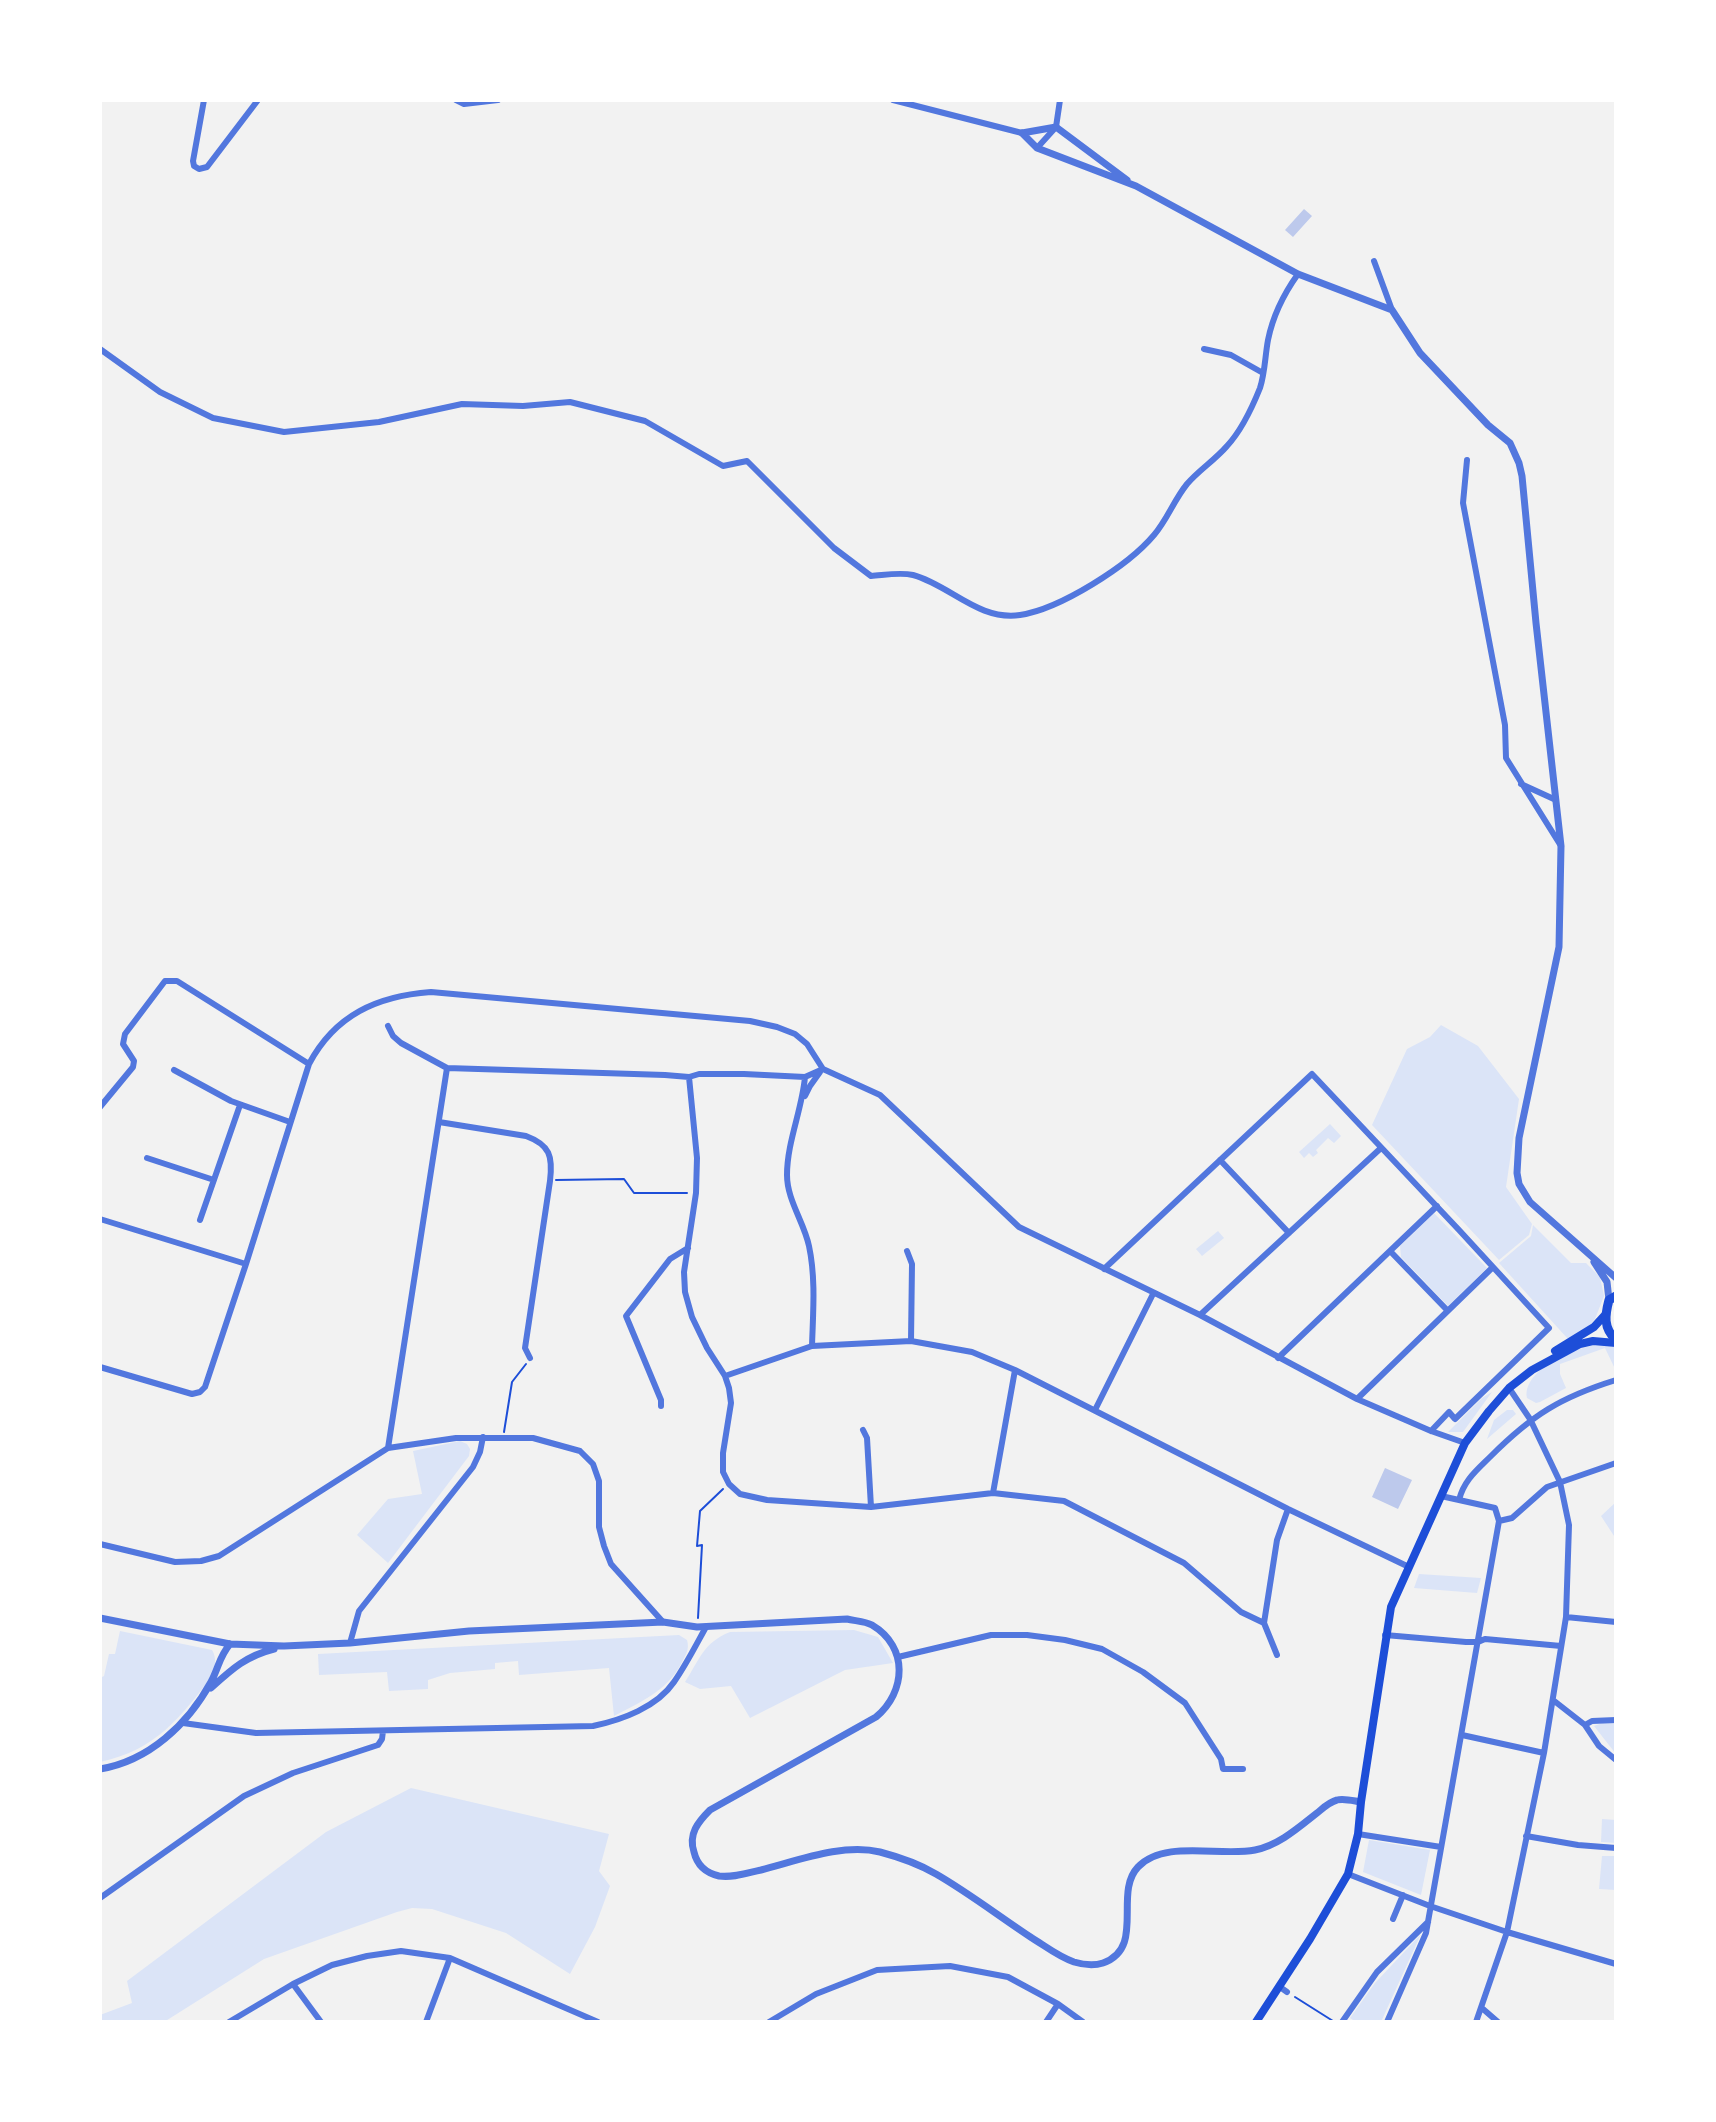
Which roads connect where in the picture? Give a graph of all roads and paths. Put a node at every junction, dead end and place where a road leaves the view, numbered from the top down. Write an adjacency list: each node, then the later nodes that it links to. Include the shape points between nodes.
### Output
1 (204, 100): 2 (street, via 193,161 199,169 207,167)
2 (258, 100)
3 (456, 100): 4 (street)
4 (498, 100)
5 (893, 100): 8 (street)
6 (1060, 100): 7 (street)
7 (1056, 127): 8 (street); 9 (street); 10 (street)
8 (1022, 133): 9 (street)
9 (1037, 148): 10 (street)
10 (1136, 186): 12 (street)
11 (1374, 261): 13 (street)
12 (1298, 274): 13 (street); 16 (street, via 1273,320)
13 (1392, 310): 19 (street, via 1420,353 1510,443 1519,463)
14 (100, 349): 16 (street, via 160,392 213,418 284,432 379,422 462,404 570,402 645,421 723,466 747,461 834,548 871,576 917,576 1002,615 1020,615 1072,597 1146,543 1188,483 1228,446)
15 (1204, 349): 16 (street, via 1231,355)
16 (1263, 373)
17 (1467, 460): 18 (street, via 1463,503 1505,725 1506,758)
18 (1521, 784): 19 (street); 20 (street)
19 (1556, 800): 20 (street)
20 (1561, 846): 46 (street, via 1559,947 1519,1138 1517,1173 1530,1202)
21 (388, 1026): 23 (street, via 401,1043)
22 (309, 1064): 24 (street, via 341,1022 358,1011 431,992 750,1021 795,1034); 30 (street, via 177,981 165,981 125,1034 123,1044 133,1067); 31 (street)
23 (447, 1068): 26 (street); 32 (street)
24 (823, 1069): 27 (street); 28 (street); 49 (street, via 880,1095 1019,1227)
25 (174, 1070): 29 (street)
26 (689, 1077): 27 (street); 38 (street)
27 (805, 1077): 28 (street)
28 (802, 1103): 58 (street, via 787,1179 809,1247)
29 (240, 1105): 31 (street); 36 (street)
30 (100, 1107)
31 (290, 1122): 47 (street)
32 (439, 1122): 37 (street, via 538,1140 550,1156); 75 (street)
33 (1381, 1148): 35 (street, via 1312,1074); 39 (street); 42 (street)
34 (147, 1158): 36 (street)
35 (1220, 1160): 42 (street); 49 (street)
36 (214, 1180): 41 (street)
37 (550, 1181): 38 (path, via 624,1179 634,1193); 59 (street, via 525,1348)
38 (696, 1193): 43 (street)
39 (1437, 1206): 45 (street); 48 (street)
40 (100, 1219): 47 (street)
41 (200, 1220)
42 (1289, 1233): 54 (street)
43 (688, 1248): 63 (street, via 685,1292 692,1317); 67 (street, via 670,1259 626,1316)
44 (907, 1251): 56 (street, via 912,1264)
45 (1390, 1251): 53 (street); 60 (street)
46 (1590, 1256): 50 (street); 52 (street)
47 (246, 1264): 61 (street, via 200,1392)
48 (1493, 1267): 53 (street); 71 (street, via 1549,1328 1455,1419 1449,1412)
49 (1104, 1269): 51 (street)
50 (1616, 1278)
51 (1153, 1294): 54 (street); 68 (street)
52 (1613, 1298): 55 (highway)
53 (1447, 1310): 66 (street)
54 (1200, 1315): 60 (street)
55 (1605, 1315): 57 (highway); 65 (main road, via 1516,1376)
56 (911, 1341): 58 (street); 62 (street, via 972,1352)
57 (1616, 1341): 65 (main road, via 1580,1344)
58 (812, 1346): 63 (street)
59 (530, 1358): 73 (path, via 512,1382)
60 (1278, 1358): 66 (street)
61 (100, 1367)
62 (1015, 1370): 68 (street); 79 (street)
63 (725, 1376): 78 (street, via 731,1403 723,1472)
64 (1616, 1380): 69 (street, via 1559,1401)
65 (1509, 1388): 69 (street); 74 (main road)
66 (1357, 1399): 71 (street)
67 (661, 1406)
68 (1095, 1410): 83 (street)
69 (1530, 1419): 77 (street); 81 (street, via 1467,1480)
70 (863, 1430): 82 (street)
71 (1431, 1431): 74 (street)
72 (483, 1437): 73 (street); 75 (street); 95 (street, via 473,1467 359,1611)
73 (503, 1437): 89 (street, via 565,1445 593,1464 599,1481 599,1527 611,1564)
74 (1465, 1443): 80 (main road)
75 (388, 1448): 85 (street, via 219,1556 175,1562)
76 (1616, 1463): 77 (street)
77 (1560, 1482): 84 (street, via 1512,1518); 87 (street, via 1569,1525)
78 (729, 1484): 82 (street, via 740,1494 767,1500); 92 (path, via 700,1511)
79 (993, 1493): 82 (street); 91 (street, via 1064,1501 1184,1563 1241,1612)
80 (1441, 1496): 81 (street); 86 (main road)
81 (1459, 1500): 84 (street, via 1495,1508)
82 (871, 1507)
83 (1288, 1509): 86 (street); 91 (street, via 1277,1540)
84 (1499, 1521): 94 (street)
85 (100, 1544)
86 (1409, 1567): 93 (main road)
87 (1566, 1617): 90 (street); 99 (street)
88 (100, 1618): 96 (street)
89 (663, 1622): 92 (street); 95 (street, via 469,1631)
90 (1616, 1622)
91 (1264, 1623): 100 (street)
92 (702, 1627): 101 (street, via 847,1619 876,1628); 108 (street, via 673,1684 614,1721 593,1726)
93 (1385, 1635): 94 (street); 114 (main road)
94 (1478, 1642): 99 (street); 109 (street)
95 (350, 1643): 98 (street)
96 (230, 1644): 97 (street); 103 (street)
97 (241, 1645): 98 (street); 102 (street)
98 (284, 1646): 102 (street)
99 (1561, 1646): 104 (street)
100 (1277, 1655)
101 (898, 1657): 113 (street, via 991,1635 1027,1635 1102,1649 1185,1703 1223,1769); 114 (street, via 896,1690 876,1717 710,1810 692,1837 698,1863 719,1876 735,1876 822,1855 876,1851 935,1874 1064,1958 1091,1966 1106,1962 1123,1945 1130,1879 1149,1858 1165,1852 1257,1850 1283,1840 1328,1804)
102 (247, 1659): 103 (street)
103 (204, 1695): 106 (street)
104 (1553, 1700): 107 (street); 110 (street)
105 (1616, 1720): 107 (street)
106 (183, 1723): 108 (street, via 256,1733); 112 (street, via 143,1755)
107 (1585, 1725): 111 (street)
108 (383, 1731): 121 (street, via 378,1745 293,1773 244,1796)
109 (1462, 1735): 110 (street); 117 (street)
110 (1544, 1753): 116 (street)
111 (1616, 1760)
112 (100, 1769)
113 (1243, 1769)
114 (1361, 1802): 115 (main road)
115 (1358, 1834): 117 (street); 119 (main road)
116 (1526, 1836): 118 (street); 125 (street)
117 (1441, 1847): 122 (street)
118 (1616, 1848)
119 (1348, 1874): 120 (street); 129 (main road)
120 (1403, 1895): 122 (street); 123 (street)
121 (100, 1898)
122 (1430, 1906): 124 (street); 125 (street)
123 (1393, 1919)
124 (1428, 1922): 141 (street, via 1377,1972); 142 (street)
125 (1507, 1932): 127 (street); 131 (street)
126 (450, 1958): 128 (street, via 401,1951 367,1956); 134 (street); 135 (street)
127 (1616, 1964)
128 (293, 1984): 132 (street); 133 (street)
129 (1283, 1989): 139 (main road); 140 (path)
130 (1058, 2004): 136 (street, via 1008,1977 950,1966 877,1970 816,1994); 137 (street); 138 (street)
131 (1483, 2009): 143 (street); 144 (street)
132 (229, 2022)
133 (321, 2022)
134 (426, 2022)
135 (598, 2022)
136 (769, 2022)
137 (1046, 2022)
138 (1083, 2022)
139 (1256, 2022)
140 (1335, 2022)
141 (1342, 2022)
142 (1387, 2022)
143 (1476, 2022)
144 (1498, 2022)

